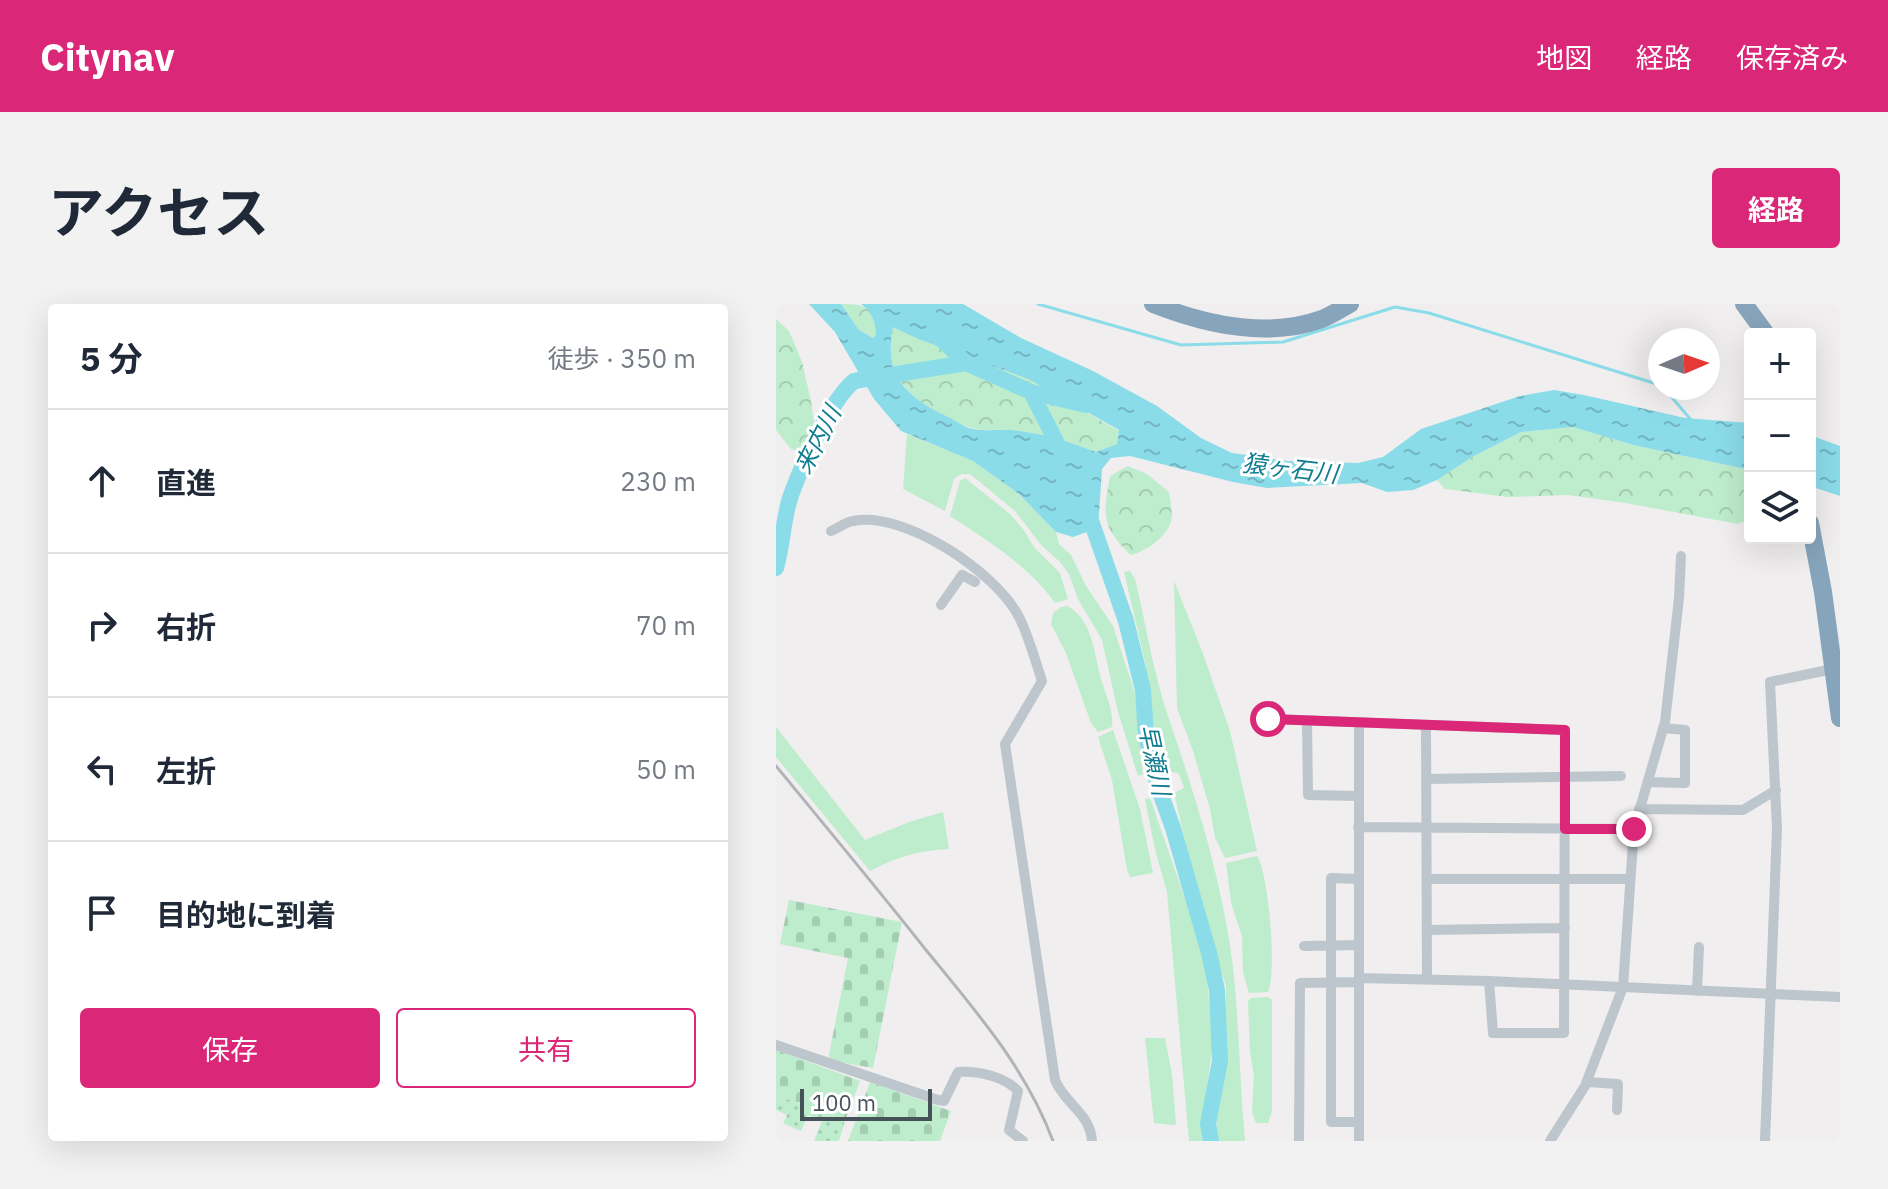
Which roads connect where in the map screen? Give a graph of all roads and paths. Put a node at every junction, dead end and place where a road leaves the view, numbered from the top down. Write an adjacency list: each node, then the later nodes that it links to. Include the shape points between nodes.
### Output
1 (1153, 304): 2 (highway, via 1209,323 1254,329 1322,319)
2 (1350, 304)
3 (1744, 304): 4 (highway)
4 (1762, 328)
5 (831, 531): 52 (street, via 867,520 921,533 989,578 1019,616 1042,681 1005,744 1055,1080 1086,1117)
6 (1814, 544): 10 (highway)
7 (1681, 556): 16 (street)
8 (975, 582): 9 (street, via 962,575)
9 (941, 605)
10 (1837, 669): 11 (highway); 21 (street, via 1770,682)
11 (1840, 718)
12 (1268, 719): 13 (street)
13 (1307, 721): 14 (street); 22 (street, via 1308,795)
14 (1359, 723): 15 (street); 22 (street)
15 (1426, 725): 18 (street, via 1565,730); 19 (street)
16 (1663, 728): 20 (street); 20 (street, via 1685,730 1685,783)
17 (1621, 776): 18 (street)
18 (1565, 777): 19 (street); 26 (street)
19 (1426, 779): 25 (street)
20 (1648, 782): 23 (street)
21 (1776, 790): 23 (street, via 1743,810); 45 (street)
22 (1358, 796): 24 (street)
23 (1639, 809): 27 (street)
24 (1358, 827): 25 (street); 28 (street)
25 (1426, 827): 26 (street); 29 (street)
26 (1565, 829): 27 (street); 30 (street)
27 (1634, 829): 31 (street)
28 (1359, 879): 34 (street); 36 (street, via 1331,878)
29 (1427, 879): 30 (street); 33 (street)
30 (1565, 879): 31 (street); 32 (street)
31 (1630, 879): 43 (street)
32 (1565, 928): 33 (street); 42 (street)
33 (1427, 930): 38 (street)
34 (1359, 945): 36 (street); 39 (street)
35 (1304, 946): 36 (street)
36 (1331, 946): 41 (street)
37 (1699, 947): 44 (street)
38 (1427, 979): 39 (street); 40 (street)
39 (1359, 980): 41 (street); 50 (street)
40 (1489, 981): 42 (street); 42 (street, via 1493,1033 1564,1033)
41 (1331, 983): 50 (street, via 1331,1122); 53 (street, via 1300,983)
42 (1565, 984): 43 (street)
43 (1623, 987): 44 (street); 48 (street)
44 (1697, 991): 45 (street)
45 (1772, 995): 46 (street); 56 (street)
46 (1840, 997)
47 (776, 1045): 51 (street, via 944,1101 958,1072 973,1071 1010,1083 1018,1091 1009,1130)
48 (1587, 1082): 49 (street, via 1618,1084); 55 (street)
49 (1617, 1110)
50 (1359, 1122): 54 (street)
51 (1023, 1141)
52 (1092, 1141)
53 (1299, 1141)
54 (1359, 1141)
55 (1550, 1141)
56 (1765, 1141)

